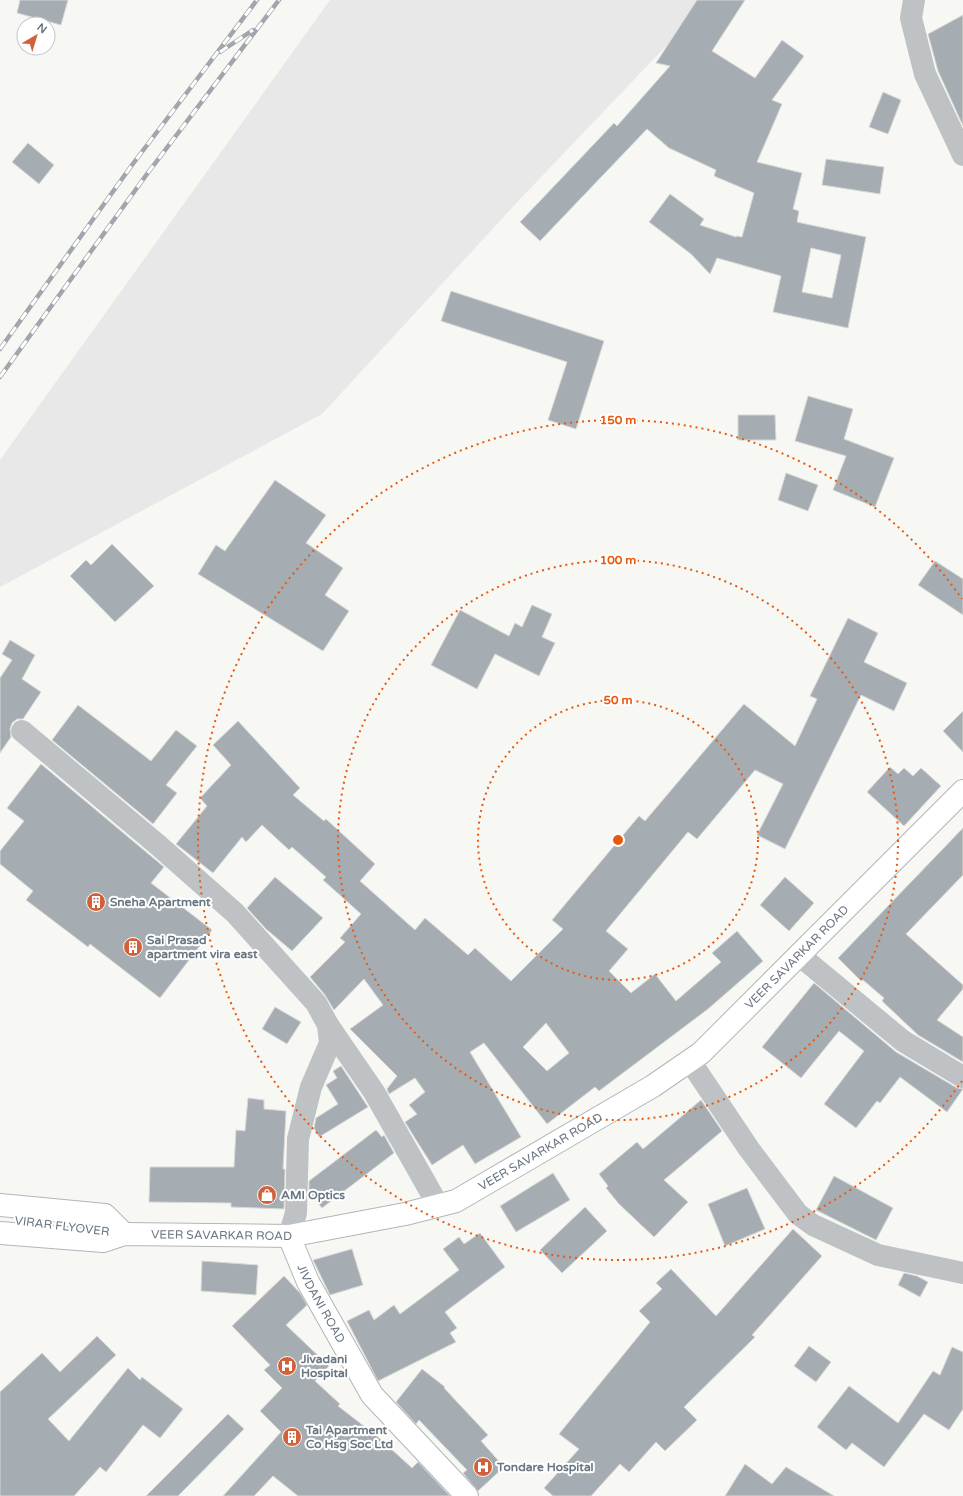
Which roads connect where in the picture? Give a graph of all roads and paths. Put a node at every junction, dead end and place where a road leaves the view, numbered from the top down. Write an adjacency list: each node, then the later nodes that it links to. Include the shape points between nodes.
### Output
1 (895, 0): 2 (street)
2 (912, 9): 3 (street, via 925,74)
3 (963, 155)
4 (22, 731): 7 (street, via 235,913 316,1003)
5 (963, 791): 6 (main road, VEER SAVARKAR ROAD)
6 (799, 955): 8 (main road, VEER SAVARKAR ROAD); 9 (street, via 903,1041)
7 (328, 1024): 11 (street, via 374,1092); 15 (street, via 330,1043 311,1087 298,1139 296,1212)
8 (690, 1061): 11 (main road, VEER SAVARKAR ROAD, via 653,1086 456,1201); 16 (street, via 798,1214 878,1255)
9 (963, 1077)
10 (0, 1205): 14 (main road, via 105,1215)
11 (438, 1205): 15 (main road, VEER SAVARKAR ROAD, via 405,1214)
12 (0, 1218): 14 (main road, VIRAR FLYOVER, via 86,1227)
13 (0, 1233): 14 (main road, VEER SAVARKAR ROAD, via 103,1241)
14 (124, 1234): 15 (main road, VEER SAVARKAR ROAD)
15 (289, 1236): 17 (main road, JIVDANI ROAD, via 308,1282 372,1395)
16 (963, 1273)
17 (467, 1496)

